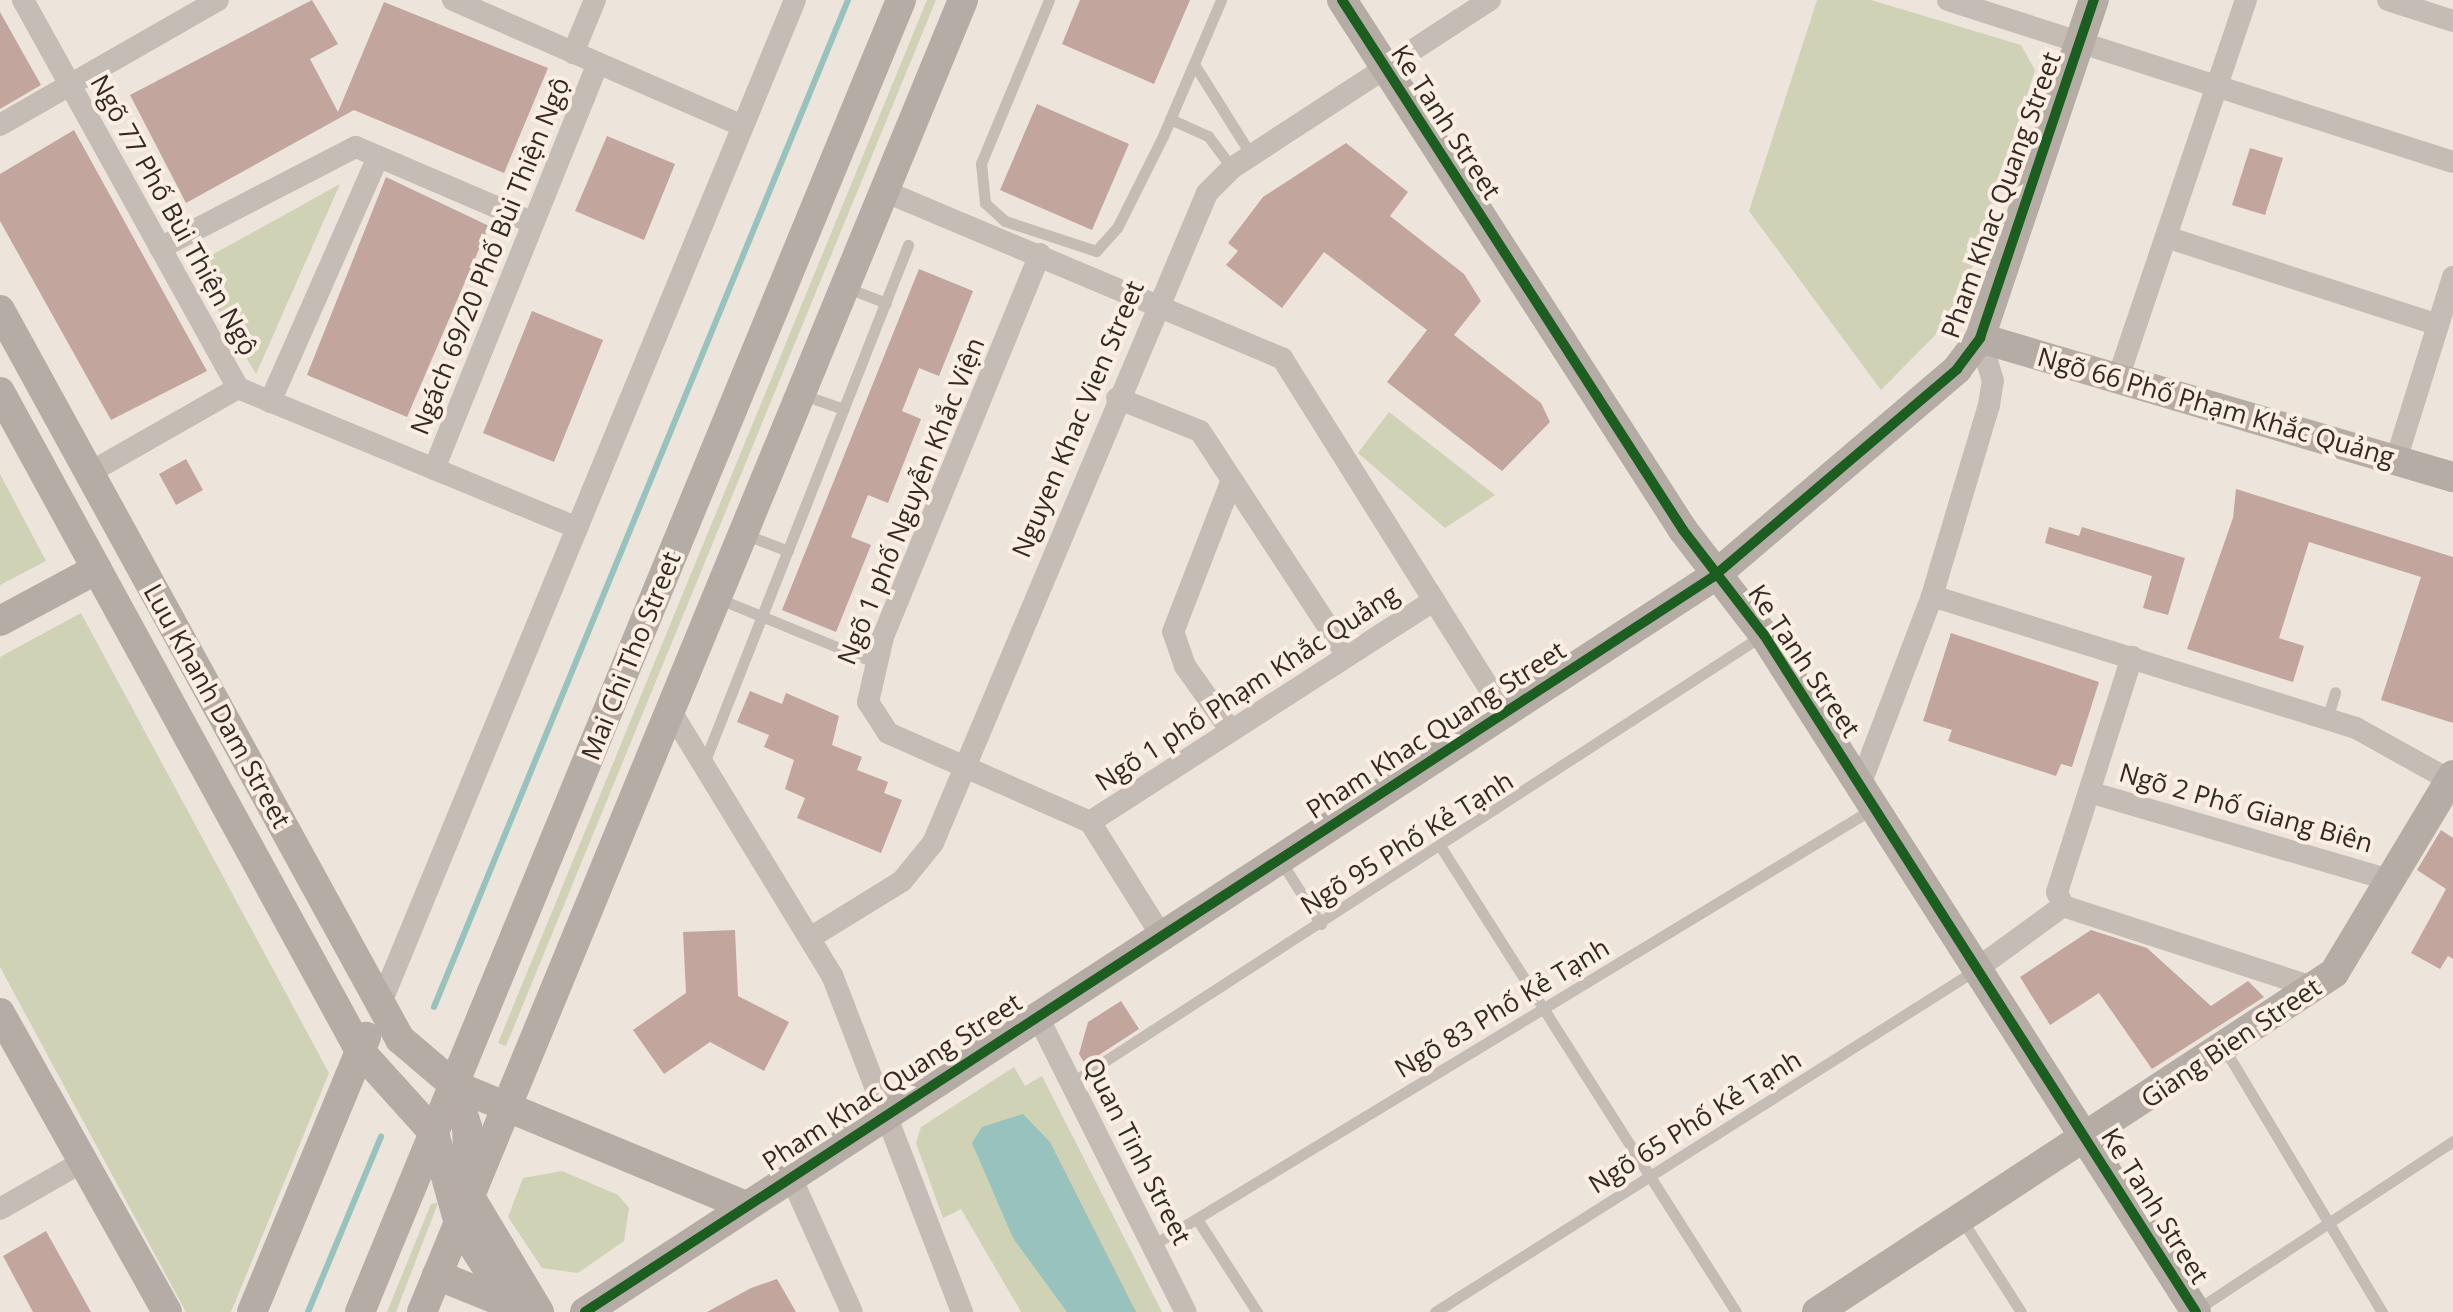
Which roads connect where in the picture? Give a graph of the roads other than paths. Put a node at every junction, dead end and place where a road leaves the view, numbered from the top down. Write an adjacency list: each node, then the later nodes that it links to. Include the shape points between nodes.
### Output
1 (23, 0): 23 (street, Ngõ 77 Phố Bùi Thiện Ngộ)
2 (218, 0): 23 (street)
3 (453, 0): 19 (street)
4 (595, 0): 19 (street)
5 (795, 0): 27 (street)
6 (901, 0): 98 (street, Mai Chi Tho Street)
7 (963, 0): 32 (street)
8 (1049, 0): 25 (lane, via 979,167 993,214 1099,251)
9 (1221, 0): 21 (lane)
10 (1342, 0): 22 (street, Ke Tanh Street)
11 (1490, 0): 22 (street, Nguyen Khac Vien Street)
12 (1948, 0): 18 (street)
13 (2094, 0): 18 (street, Pham Khac Quang Street)
14 (2246, 0): 24 (street)
15 (2388, 0): 16 (street)
16 (2420, 5): 17 (street)
17 (2453, 21)
18 (2079, 42): 24 (street); 44 (street, Pham Khac Quang Street)
19 (573, 53): 20 (street)
20 (598, 64): 27 (street); 33 (street, Ngách 69/20 Phố Bùi Thiện Ngộ)
21 (1194, 64): 25 (lane); 28 (lane)
22 (1386, 68): 28 (street, Nguyen Khac Vien Street); 61 (street, Ke Tanh Street)
23 (70, 84): 26 (street); 36 (street, Ngõ 77 Phố Bùi Thiện Ngộ)
24 (2217, 87): 30 (street); 34 (street)
25 (1170, 119): 31 (lane, via 1208,136)
26 (0, 125)
27 (743, 126): 57 (street)
28 (1251, 155): 31 (street, Nguyen Khac Vien Street)
29 (378, 157): 33 (street); 36 (street, via 356,147); 50 (street)
30 (2453, 162)
31 (1232, 168): 40 (street, Nguyen Khac Vien Street, via 1196,211)
32 (884, 191): 37 (street); 39 (street)
33 (533, 223): 53 (street, Ngách 69/20 Phố Bùi Thiện Ngộ)
34 (2166, 237): 43 (street); 45 (street)
35 (908, 245): 41 (lane)
36 (160, 248): 46 (street, Ngõ 77 Phố Bùi Thiện Ngộ)
37 (1040, 254): 40 (street); 70 (street, Ngõ 1 phố Nguyễn Khắc Viện)
38 (2453, 277): 43 (street)
39 (844, 287): 41 (lane); 48 (street)
40 (1157, 302): 49 (street, Nguyen Khac Vien Street); 64 (street, via 1282,358)
41 (886, 303): 51 (lane)
42 (0, 310): 54 (street, Luu Khanh Dam Street)
43 (2438, 325): 52 (street)
44 (1980, 338): 45 (street, Ngõ 66 Phố Phạm Khắc Quảng); 61 (street, Pham Khac Quang Street, via 1957,369); 62 (street, via 1993,381 1989,405)
45 (2118, 378): 52 (street, Ngõ 66 Phố Phạm Khắc Quảng)
46 (238, 388): 50 (street, Ngõ 77 Phố Bùi Thiện Ngộ); 54 (street)
47 (0, 392): 60 (street, Luu Khanh Dam Street)
48 (800, 394): 51 (lane); 58 (street)
49 (1117, 398): 56 (street, via 1200,431); 77 (street, Nguyen Khac Vien Street)
50 (270, 402): 53 (street, Ngõ 77 Phố Bùi Thiện Ngộ)
51 (844, 409): 59 (lane)
52 (2396, 460): 55 (street, Ngõ 66 Phố Phạm Khắc Quảng)
53 (434, 469): 57 (street, Ngõ 77 Phố Bùi Thiện Ngộ)
54 (89, 473): 91 (street, Luu Khanh Dam Street)
55 (2453, 477)
56 (1232, 480): 68 (street); 75 (street, via 1173,632 1185,666)
57 (577, 528): 91 (street)
58 (743, 534): 59 (lane); 63 (street)
59 (788, 551): 65 (lane)
60 (97, 569): 66 (street); 96 (street, Luu Khanh Dam Street)
61 (1717, 573): 67 (street, Ke Tanh Street); 73 (street, Pham Khac Quang Street)
62 (1932, 596): 69 (street); 80 (street)
63 (716, 598): 65 (lane); 72 (street)
64 (1434, 600): 68 (street, Ngõ 1 phố Phạm Khắc Quảng); 73 (street)
65 (762, 617): 70 (lane); 76 (lane)
66 (0, 621)
67 (1764, 635): 80 (street, Ke Tanh Street); 82 (lane, Ngõ 95 Phố Kẻ Tạnh)
68 (1347, 656): 75 (street, Ngõ 1 phố Phạm Khắc Quảng)
69 (2132, 657): 74 (street); 79 (street)
70 (874, 662): 77 (street, Ngõ 1 phố Nguyễn Khắc Viện, via 868,702 888,733)
71 (2335, 692): 74 (lane)
72 (670, 710): 76 (street); 99 (street)
73 (1504, 712): 83 (street, Pham Khac Quang Street)
74 (2327, 719): 78 (street, via 2408,752)
75 (1231, 731): 81 (street, Ngõ 1 phố Phạm Khắc Quảng)
76 (704, 763): 88 (street)
77 (965, 765): 81 (street, Ngõ 1 phố Phạm Khắc Quảng); 88 (street, Nguyen Khac Vien Street, via 920,863)
78 (2452, 779): 84 (street, Giang Bien Street)
79 (2089, 792): 84 (street, Ngõ 2 Phố Giang Biên); 85 (street, via 2057,892)
80 (1867, 796): 89 (street, Ke Tanh Street); 92 (lane, Ngõ 83 Phố Kẻ Tạnh)
81 (1090, 822): 87 (street, Ngõ 1 phố Phạm Khắc Quảng)
82 (1442, 849): 86 (lane, Ngõ 95 Phố Kẻ Tạnh); 92 (lane)
83 (1278, 858): 86 (lane); 87 (street, Pham Khac Quang Street)
84 (2386, 879): 90 (street, Giang Bien Street, via 2334,973)
85 (2063, 906): 89 (street); 90 (street)
86 (1321, 924): 97 (lane, Ngõ 95 Phố Kẻ Tạnh)
87 (1161, 935): 94 (street, Pham Khac Quang Street)
88 (813, 936): 100 (street)
89 (1978, 968): 103 (street, Ke Tanh Street); 107 (lane, Ngõ 65 Phố Kẻ Tạnh)
90 (2313, 987): 95 (street, Giang Bien Street)
91 (380, 1005): 96 (street); 98 (street, Luu Khanh Dam Street, via 405,1045)
92 (1544, 1009): 107 (lane); 111 (lane, Ngõ 83 Phố Kẻ Tạnh)
93 (0, 1013): 105 (street)
94 (1037, 1015): 97 (street, Quan Tinh Street); 100 (street, Pham Khac Quang Street)
95 (2224, 1048): 103 (street, Giang Bien Street); 113 (lane)
96 (360, 1051): 102 (street, Luu Khanh Dam Street); 118 (street)
97 (1071, 1083): 114 (street, Quan Tinh Street)
98 (454, 1085): 99 (street, Luu Khanh Dam Street); 101 (street); 102 (street, Mai Chi Tho Street)
99 (507, 1107): 101 (street); 108 (street, Luu Khanh Dam Street); 110 (street)
100 (887, 1113): 106 (street, Pham Khac Quang Street); 123 (street)
101 (467, 1127): 102 (street); 110 (street)
102 (434, 1133): 110 (street); 119 (street, Mai Chi Tho Street)
103 (2087, 1140): 112 (street, Giang Bien Street); 130 (street, Ke Tanh Street)
104 (2453, 1141): 113 (lane)
105 (82, 1162): 109 (street); 117 (street)
106 (790, 1175): 108 (street, Pham Khac Quang Street); 122 (street)
107 (1650, 1177): 126 (lane, Ngõ 65 Phố Kẻ Tạnh); 127 (lane)
108 (743, 1205): 121 (street, Pham Khac Quang Street)
109 (0, 1209)
110 (464, 1210): 115 (street); 116 (street)
111 (1197, 1219): 114 (lane, Ngõ 83 Phố Kẻ Tạnh); 125 (lane)
112 (1962, 1220): 128 (street, Giang Bien Street); 129 (lane)
113 (2329, 1223): 130 (lane); 131 (lane)
114 (1153, 1245): 124 (street, Quan Tinh Street)
115 (437, 1275): 116 (street); 120 (street)
116 (522, 1310)
117 (167, 1312)
118 (252, 1312)
119 (360, 1312)
120 (422, 1312)
121 (585, 1312)
122 (852, 1312)
123 (962, 1312)
124 (1186, 1312)
125 (1257, 1312)
126 (1435, 1312)
127 (1736, 1312)
128 (1817, 1312)
129 (2021, 1312)
130 (2195, 1312)
131 (2382, 1312)

